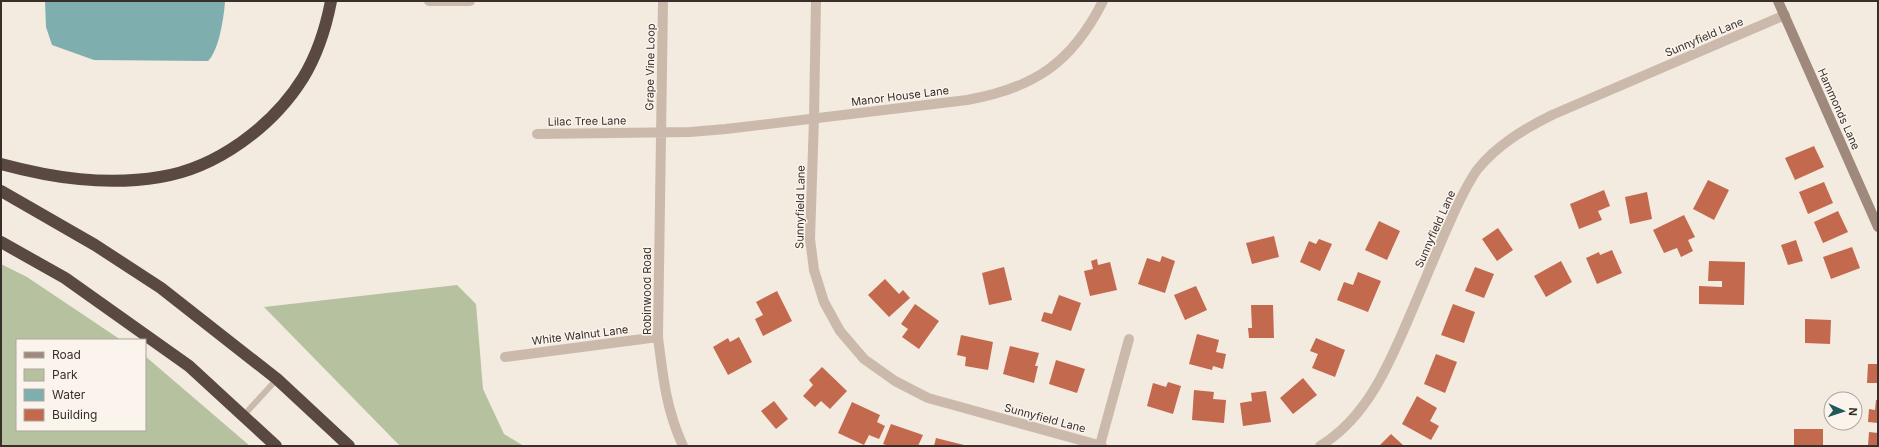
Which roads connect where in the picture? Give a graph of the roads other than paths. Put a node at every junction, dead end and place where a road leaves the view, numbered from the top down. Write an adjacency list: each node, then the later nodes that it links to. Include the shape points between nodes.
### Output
1 (331, 1): 12 (highway, via 319,43 304,77 268,120 217,157 190,169 161,177 131,180 97,181 65,178)
2 (429, 1): 3 (street)
3 (470, 1)
4 (663, 1): 10 (street, Grape Vine Loop)
5 (816, 1): 9 (street, Sunnyfield Lane)
6 (1103, 1): 9 (street, Manor House Lane, via 1074,47 1050,68 1024,85 997,95 967,100)
7 (1778, 1): 8 (street, Hammonds Lane)
8 (1785, 15): 14 (street, Hammonds Lane); 25 (street, Sunnyfield Lane, via 1552,115 1523,130 1498,148 1478,170 1460,200 1383,377 1361,410 1329,441)
9 (814, 118): 10 (street, Manor House Lane, via 726,129); 24 (street, Sunnyfield Lane, via 810,239 813,262 824,302 840,332 864,359 895,381 928,398)
10 (661, 133): 11 (street, Lilac Tree Lane); 16 (street, Robinwood Road)
11 (537, 134)
12 (1, 164)
13 (1, 191): 19 (highway, via 95,245 162,288)
14 (1878, 227)
15 (1, 242): 20 (highway, via 65,278 126,320 189,366)
16 (658, 337): 18 (street, White Walnut Lane); 23 (street, Robinwood Road, via 663,380 672,422)
17 (1129, 339): 24 (street)
18 (505, 356)
19 (277, 379): 20 (lane); 22 (highway)
20 (244, 415): 21 (highway)
21 (276, 446)
22 (349, 446)
23 (683, 446)
24 (1101, 446)
25 (1320, 446)

